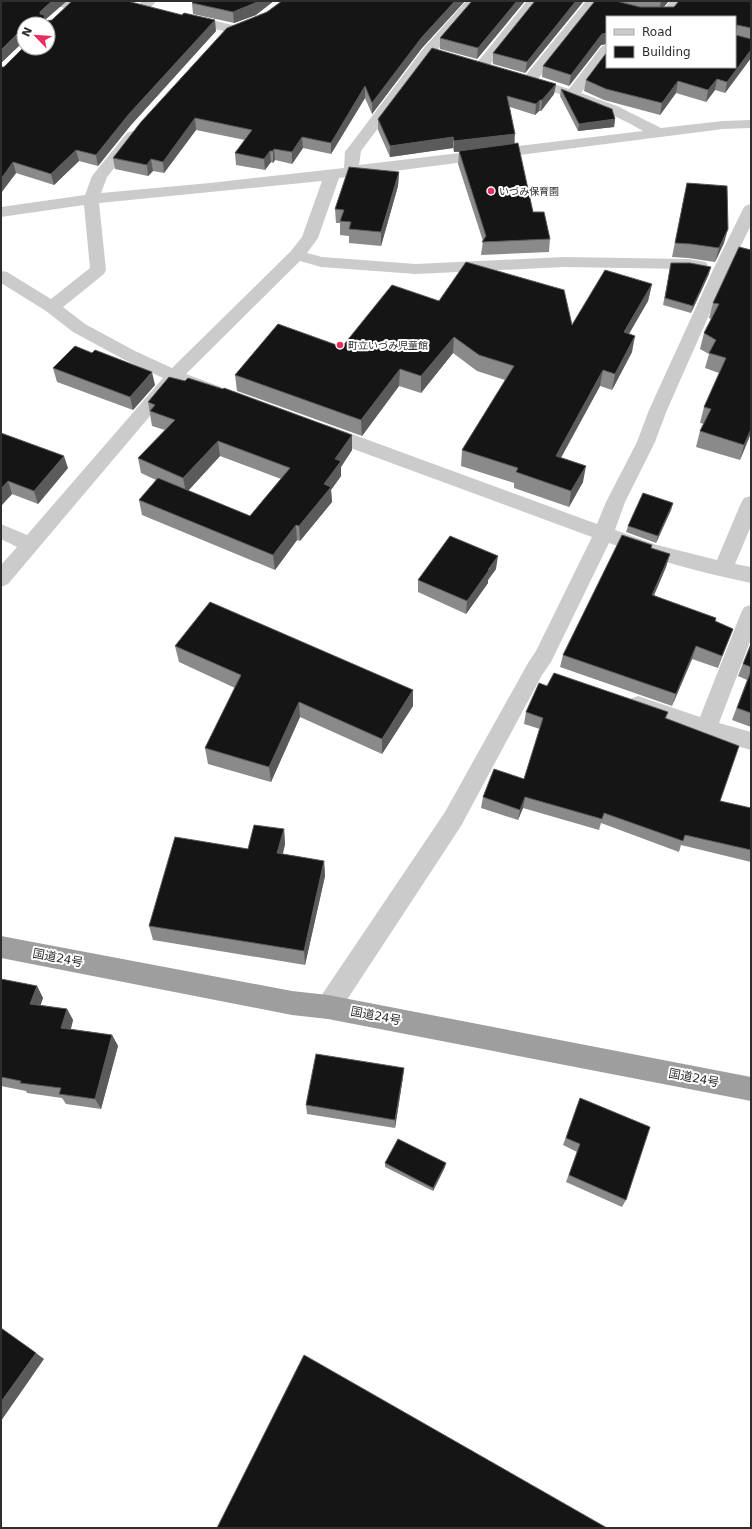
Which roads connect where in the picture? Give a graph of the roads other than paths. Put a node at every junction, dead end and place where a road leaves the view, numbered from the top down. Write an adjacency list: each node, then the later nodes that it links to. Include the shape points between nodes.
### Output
1 (473, 1): 14 (street)
2 (534, 1): 16 (street, via 488,69)
3 (592, 1): 7 (street); 17 (street, via 522,79)
4 (677, 1): 11 (street)
5 (70, 2): 10 (street)
6 (141, 5): 8 (street)
7 (607, 5)
8 (159, 12)
9 (174, 15): 12 (street, via 242,27 222,35)
10 (59, 16)
11 (666, 16)
12 (217, 41)
13 (606, 50): 17 (street)
14 (428, 52): 15 (street); 21 (street, via 353,151)
15 (443, 56)
16 (466, 62)
17 (573, 94): 20 (street, via 636,119)
18 (143, 123): 23 (street, via 100,176)
19 (751, 124): 20 (street, via 723,125)
20 (660, 134): 21 (street)
21 (352, 171): 22 (street)
22 (332, 175): 23 (street); 28 (street, via 310,238)
23 (91, 198): 25 (street); 31 (street, via 98,270)
24 (751, 209): 27 (street)
25 (5, 211): 26 (street)
26 (1, 228)
27 (743, 241): 29 (street)
28 (297, 255): 29 (street, via 321,262 416,269 564,262 688,264); 32 (street)
29 (721, 270): 37 (street, via 658,410 653,427 609,514)
30 (1, 276): 31 (street)
31 (52, 307): 32 (street, via 79,328)
32 (174, 376): 33 (street); 38 (street)
33 (232, 397)
34 (305, 424): 37 (street)
35 (751, 503): 39 (street)
36 (1, 531): 38 (street)
37 (604, 533): 39 (street, via 666,555); 43 (street, via 544,656)
38 (30, 545): 41 (street)
39 (723, 570): 40 (street)
40 (751, 575)
41 (1, 579)
42 (751, 613): 46 (street)
43 (535, 669): 44 (street); 49 (street, via 453,819)
44 (557, 677)
45 (616, 697): 46 (street)
46 (706, 728): 47 (street)
47 (751, 741)
48 (1, 948): 49 (highway, 国道24号, via 292,1003)
49 (328, 1007): 50 (highway, 国道24号)
50 (751, 1089)

